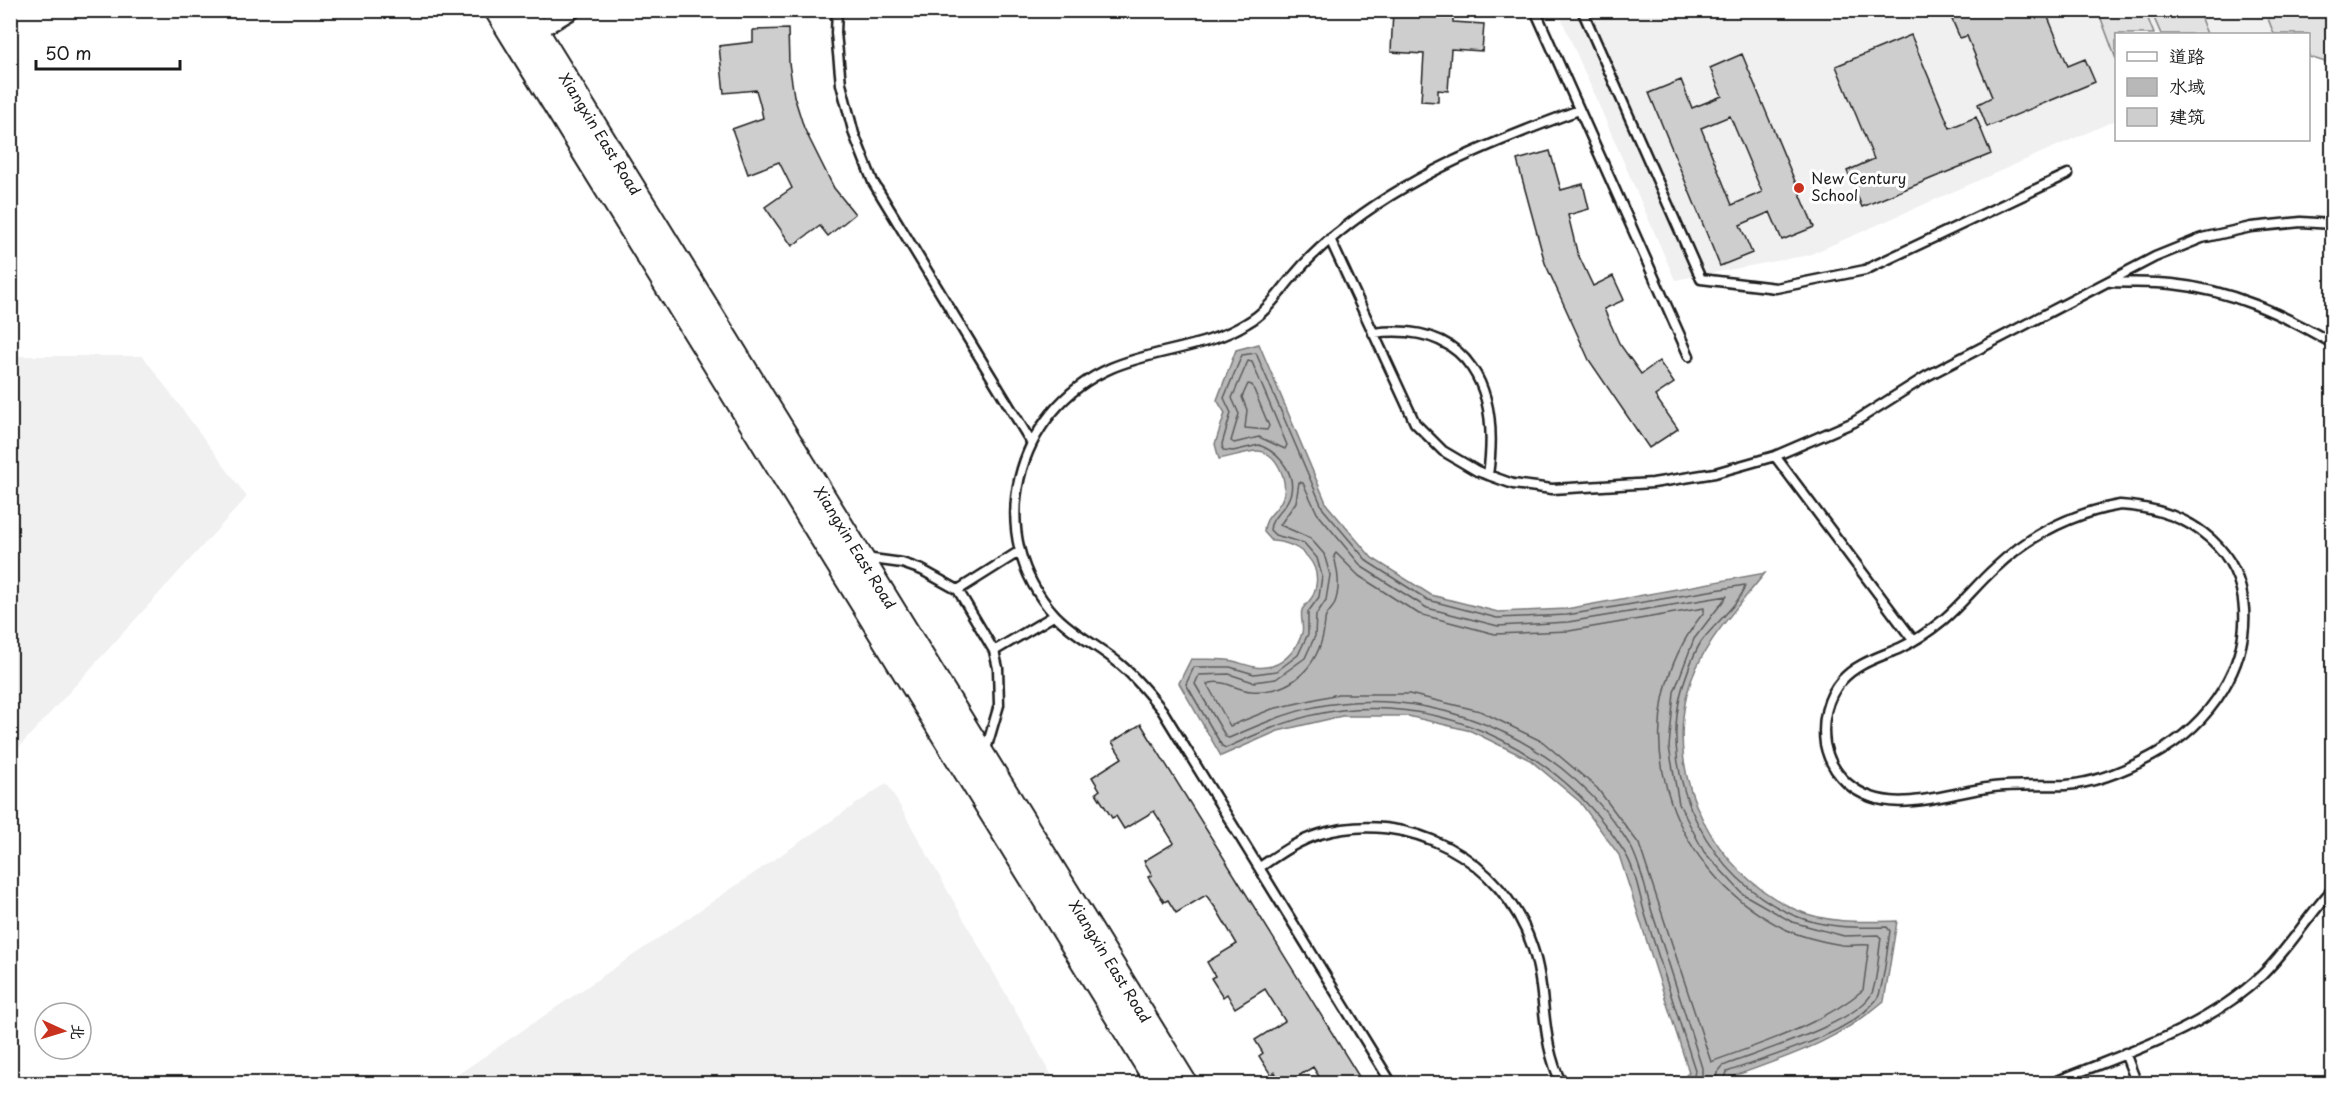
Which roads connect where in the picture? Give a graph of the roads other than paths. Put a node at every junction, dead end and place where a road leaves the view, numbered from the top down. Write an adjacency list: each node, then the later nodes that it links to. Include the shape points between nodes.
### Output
1 (497, 10): 7 (street, Xiangxin East Road)
2 (523, 10): 7 (street, Xiangxin East Road)
3 (572, 10): 7 (street)
4 (837, 10): 16 (lane, via 841,84 854,134 873,182)
5 (1535, 10): 8 (lane)
6 (1582, 10): 9 (lane, via 1701,279 1776,288 1865,270)
7 (526, 37): 20 (street, Xiangxin East Road); 29 (street, Xiangxin East Road)
8 (1579, 110): 11 (lane, via 1508,136 1440,168 1374,205); 15 (lane)
9 (2068, 174)
10 (2332, 224): 12 (lane, via 2301,222 2251,227 2202,238 2155,257)
11 (1330, 238): 13 (lane); 16 (lane, via 1249,323 1223,336 1112,368 1079,385 1052,411)
12 (2111, 282): 14 (lane, via 2172,284 2231,295 2288,317); 17 (lane, via 1927,376 1854,422)
13 (1374, 333): 18 (lane, via 1415,423 1443,451); 18 (lane, via 1400,330 1427,334 1451,346 1471,364 1491,418)
14 (2332, 343)
15 (1689, 356)
16 (1031, 442): 19 (lane, via 1018,477 1015,514)
17 (1775, 456): 18 (lane, via 1715,473 1653,483 1552,489 1513,484); 23 (lane)
18 (1488, 475)
19 (1020, 551): 21 (lane); 22 (lane, via 1040,596)
20 (861, 557): 21 (lane, via 902,563); 25 (street, Xiangxin East Road)
21 (958, 590): 24 (lane)
22 (1055, 615): 24 (lane); 26 (lane, via 1122,666 1162,710)
23 (1913, 640): 23 (lane, via 1861,665 1841,681 1828,703 1823,728 1827,753 1839,776 1857,792 1881,802 1906,803 1960,791 2015,785 2070,785 2113,774 2154,755 2190,729 2221,696 2236,668 2244,636 2244,604 2235,572 2220,549 2199,530 2175,515 2148,507 2120,505 2092,509 2042,533 1997,566 1944,619)
24 (994, 651): 25 (lane, via 999,705)
25 (983, 756): 30 (street, Xiangxin East Road)
26 (1260, 867): 31 (lane); 32 (lane, via 1288,848 1319,835 1352,828 1420,834 1479,867 1503,891 1532,946 1540,976 1547,1042)
27 (2332, 890): 28 (lane, via 2262,975 2233,1000 2201,1020)
28 (2125, 1053): 33 (lane); 34 (lane)
29 (1159, 1083)
30 (1185, 1083)
31 (1392, 1083)
32 (1563, 1083)
33 (2050, 1083)
34 (2138, 1083)

